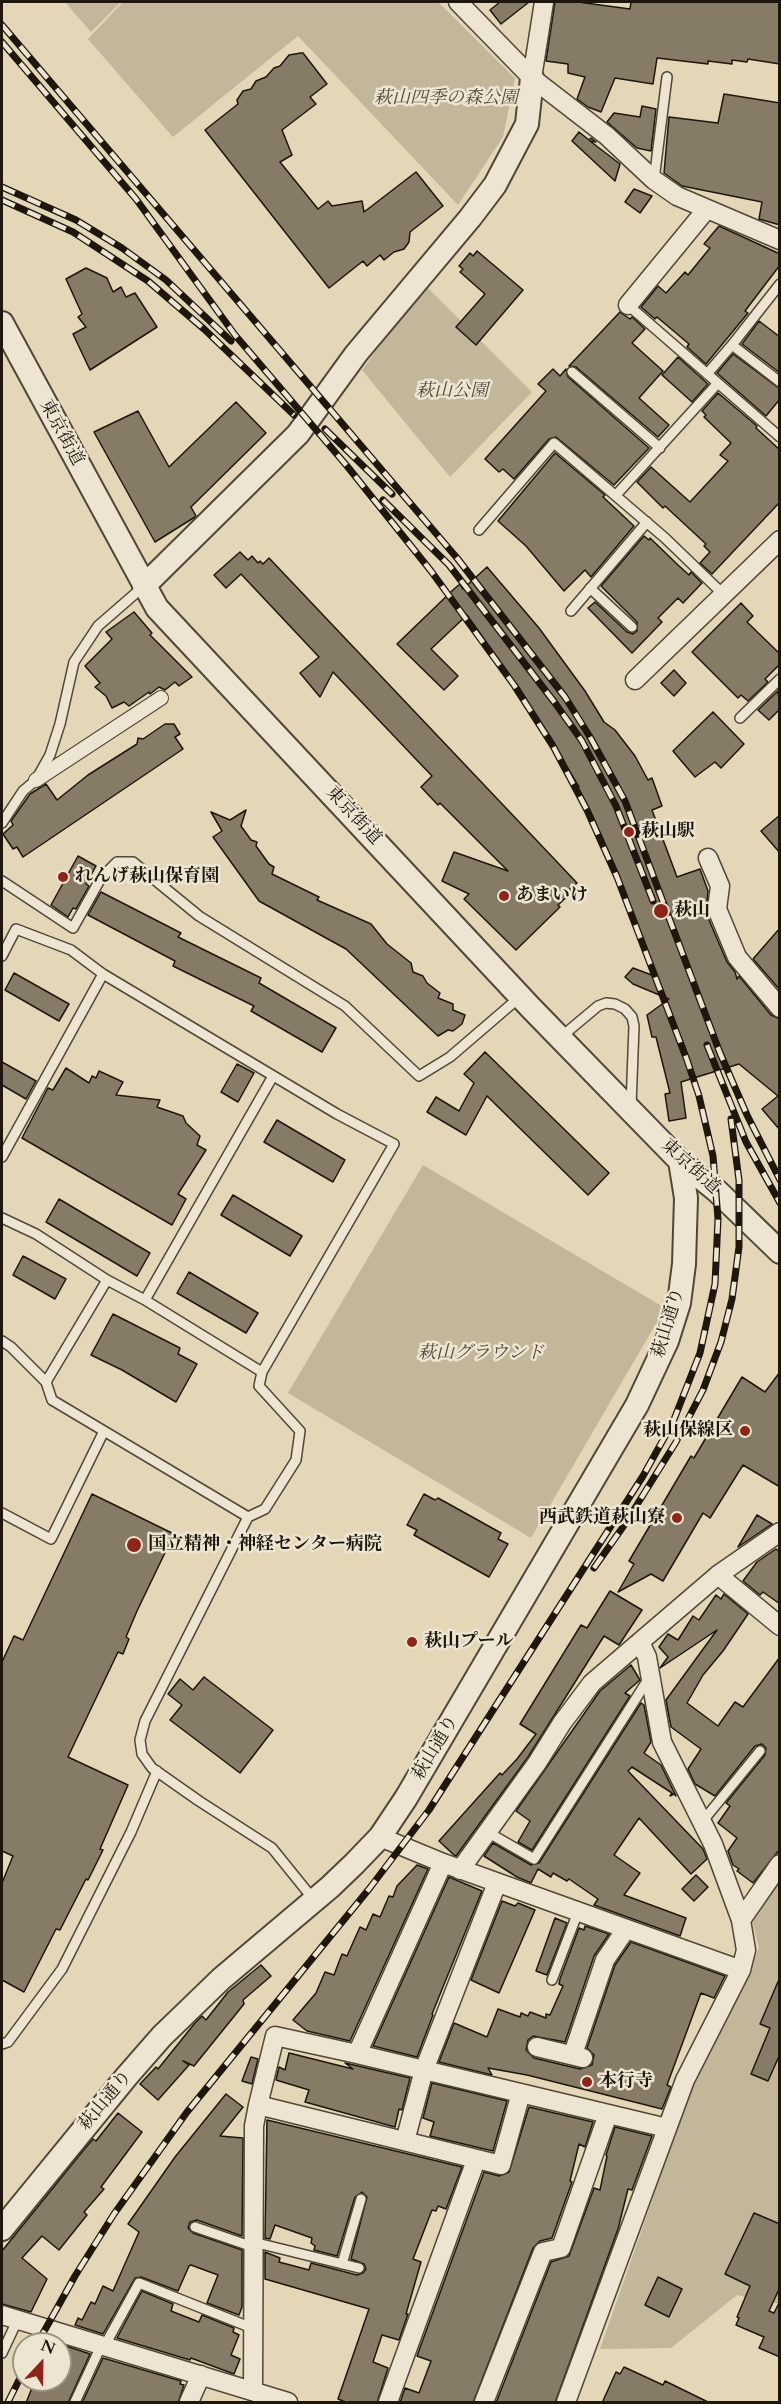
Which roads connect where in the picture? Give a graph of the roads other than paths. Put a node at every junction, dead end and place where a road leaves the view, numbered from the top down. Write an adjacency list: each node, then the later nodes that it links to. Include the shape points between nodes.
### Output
1 (458, 2): 4 (street)
2 (544, 2): 4 (street)
3 (667, 76): 5 (lane)
4 (532, 78): 5 (street, via 607,136); 22 (street, via 527,124 483,202 356,354 298,434)
5 (654, 180): 6 (street)
6 (706, 210): 7 (street); 9 (street)
7 (780, 240)
8 (780, 284): 11 (lane)
9 (628, 305): 13 (lane)
10 (2, 323): 22 (street, 東京街道)
11 (732, 345): 13 (lane); 14 (lane)
12 (572, 372): 17 (lane)
13 (707, 374): 15 (lane)
14 (780, 382)
15 (718, 383): 16 (lane); 17 (lane)
16 (780, 438)
17 (660, 448): 18 (lane)
18 (616, 495): 19 (lane); 20 (lane, via 554,443)
19 (647, 522): 23 (lane); 24 (lane)
20 (479, 530)
21 (780, 540): 24 (street)
22 (144, 585): 31 (lane, via 98,626 74,662 60,724 50,755); 37 (street, 東京街道, via 157,608)
23 (590, 588): 25 (lane); 26 (lane)
24 (723, 594): 28 (street)
25 (571, 611)
26 (632, 627)
27 (780, 679): 30 (lane)
28 (635, 680)
29 (161, 698): 31 (street)
30 (740, 718)
31 (36, 780): 32 (lane, via 22,791)
32 (2, 823)
33 (708, 858): 38 (street, via 720,885 717,909 737,957)
34 (2, 881): 37 (lane, via 73,928 101,878 117,862 133,862 199,916 345,1006 419,1076 450,1057)
35 (2, 956): 36 (lane, via 16,929 71,950)
36 (103, 974): 40 (lane); 42 (lane)
37 (520, 996): 39 (street, 東京街道)
38 (780, 1008)
39 (561, 1037): 41 (street, 東京街道); 41 (lane, via 598,1006 606,1003 625,1009 634,1026)
40 (273, 1076): 47 (lane); 49 (lane, via 394,1144)
41 (631, 1109): 43 (street, 東京街道)
42 (2, 1156)
43 (680, 1161): 45 (street, 東京街道); 63 (street, 萩山通り, via 686,1198 684,1264 679,1303 663,1349 637,1405)
44 (2, 1218): 46 (lane, via 36,1234)
45 (780, 1252)
46 (107, 1280): 47 (lane); 50 (lane)
47 (145, 1299): 49 (lane)
48 (2, 1341): 50 (lane)
49 (262, 1372): 53 (lane, via 259,1386 300,1431 296,1460 265,1509)
50 (46, 1382): 51 (lane, via 52,1400)
51 (105, 1431): 52 (lane, via 51,1539); 53 (lane)
52 (2, 1514)
53 (248, 1517): 60 (lane, via 145,1721 140,1740 142,1754)
54 (780, 1532): 55 (street)
55 (718, 1575): 56 (street); 57 (street)
56 (780, 1626)
57 (639, 1642): 58 (street); 62 (street, via 592,1683)
58 (650, 1676): 61 (street, via 662,1742); 62 (lane, via 534,1859)
59 (760, 1751): 61 (lane)
60 (157, 1771): 68 (lane, via 272,1848); 74 (lane, via 62,1969 8,2042)
61 (702, 1822): 70 (street)
62 (489, 1833): 66 (street)
63 (380, 1837): 64 (street); 68 (street, 萩山通り)
64 (443, 1863): 66 (street); 76 (street)
65 (780, 1864): 70 (street)
66 (460, 1870): 67 (street)
67 (497, 1883): 69 (street); 77 (street)
68 (314, 1900): 86 (street, 萩山通り, via 221,1979 162,2036)
69 (578, 1912): 71 (street); 73 (lane)
70 (741, 1920): 72 (street, via 746,1950)
71 (626, 1929): 72 (street); 75 (street, via 605,1960 579,2056)
72 (741, 1970): 81 (street, via 685,2080)
73 (552, 1980)
74 (2, 2044)
75 (537, 2047)
76 (357, 2054): 77 (street); 79 (street, via 275,2036)
77 (424, 2070): 78 (street); 82 (street)
78 (521, 2093): 80 (street); 83 (street, via 501,2165)
79 (258, 2105): 82 (street); 87 (street, via 254,2126)
80 (608, 2114): 81 (street); 100 (street, via 561,2247 543,2252)
81 (667, 2128): 101 (street)
82 (405, 2140): 83 (street)
83 (476, 2160): 99 (street)
84 (361, 2199): 88 (lane)
85 (195, 2227): 87 (lane)
86 (2, 2229)
87 (253, 2245): 88 (lane); 91 (street)
88 (342, 2264): 89 (lane)
89 (359, 2268)
90 (9, 2318): 92 (street); 93 (lane)
91 (252, 2328): 92 (lane, via 139,2283); 95 (street)
92 (103, 2344): 94 (street); 96 (lane)
93 (2, 2353)
94 (201, 2375): 95 (street); 97 (street)
95 (252, 2391): 98 (street)
96 (75, 2403)
97 (189, 2403)
98 (288, 2403)
99 (388, 2403)
100 (484, 2403)
101 (566, 2403)

